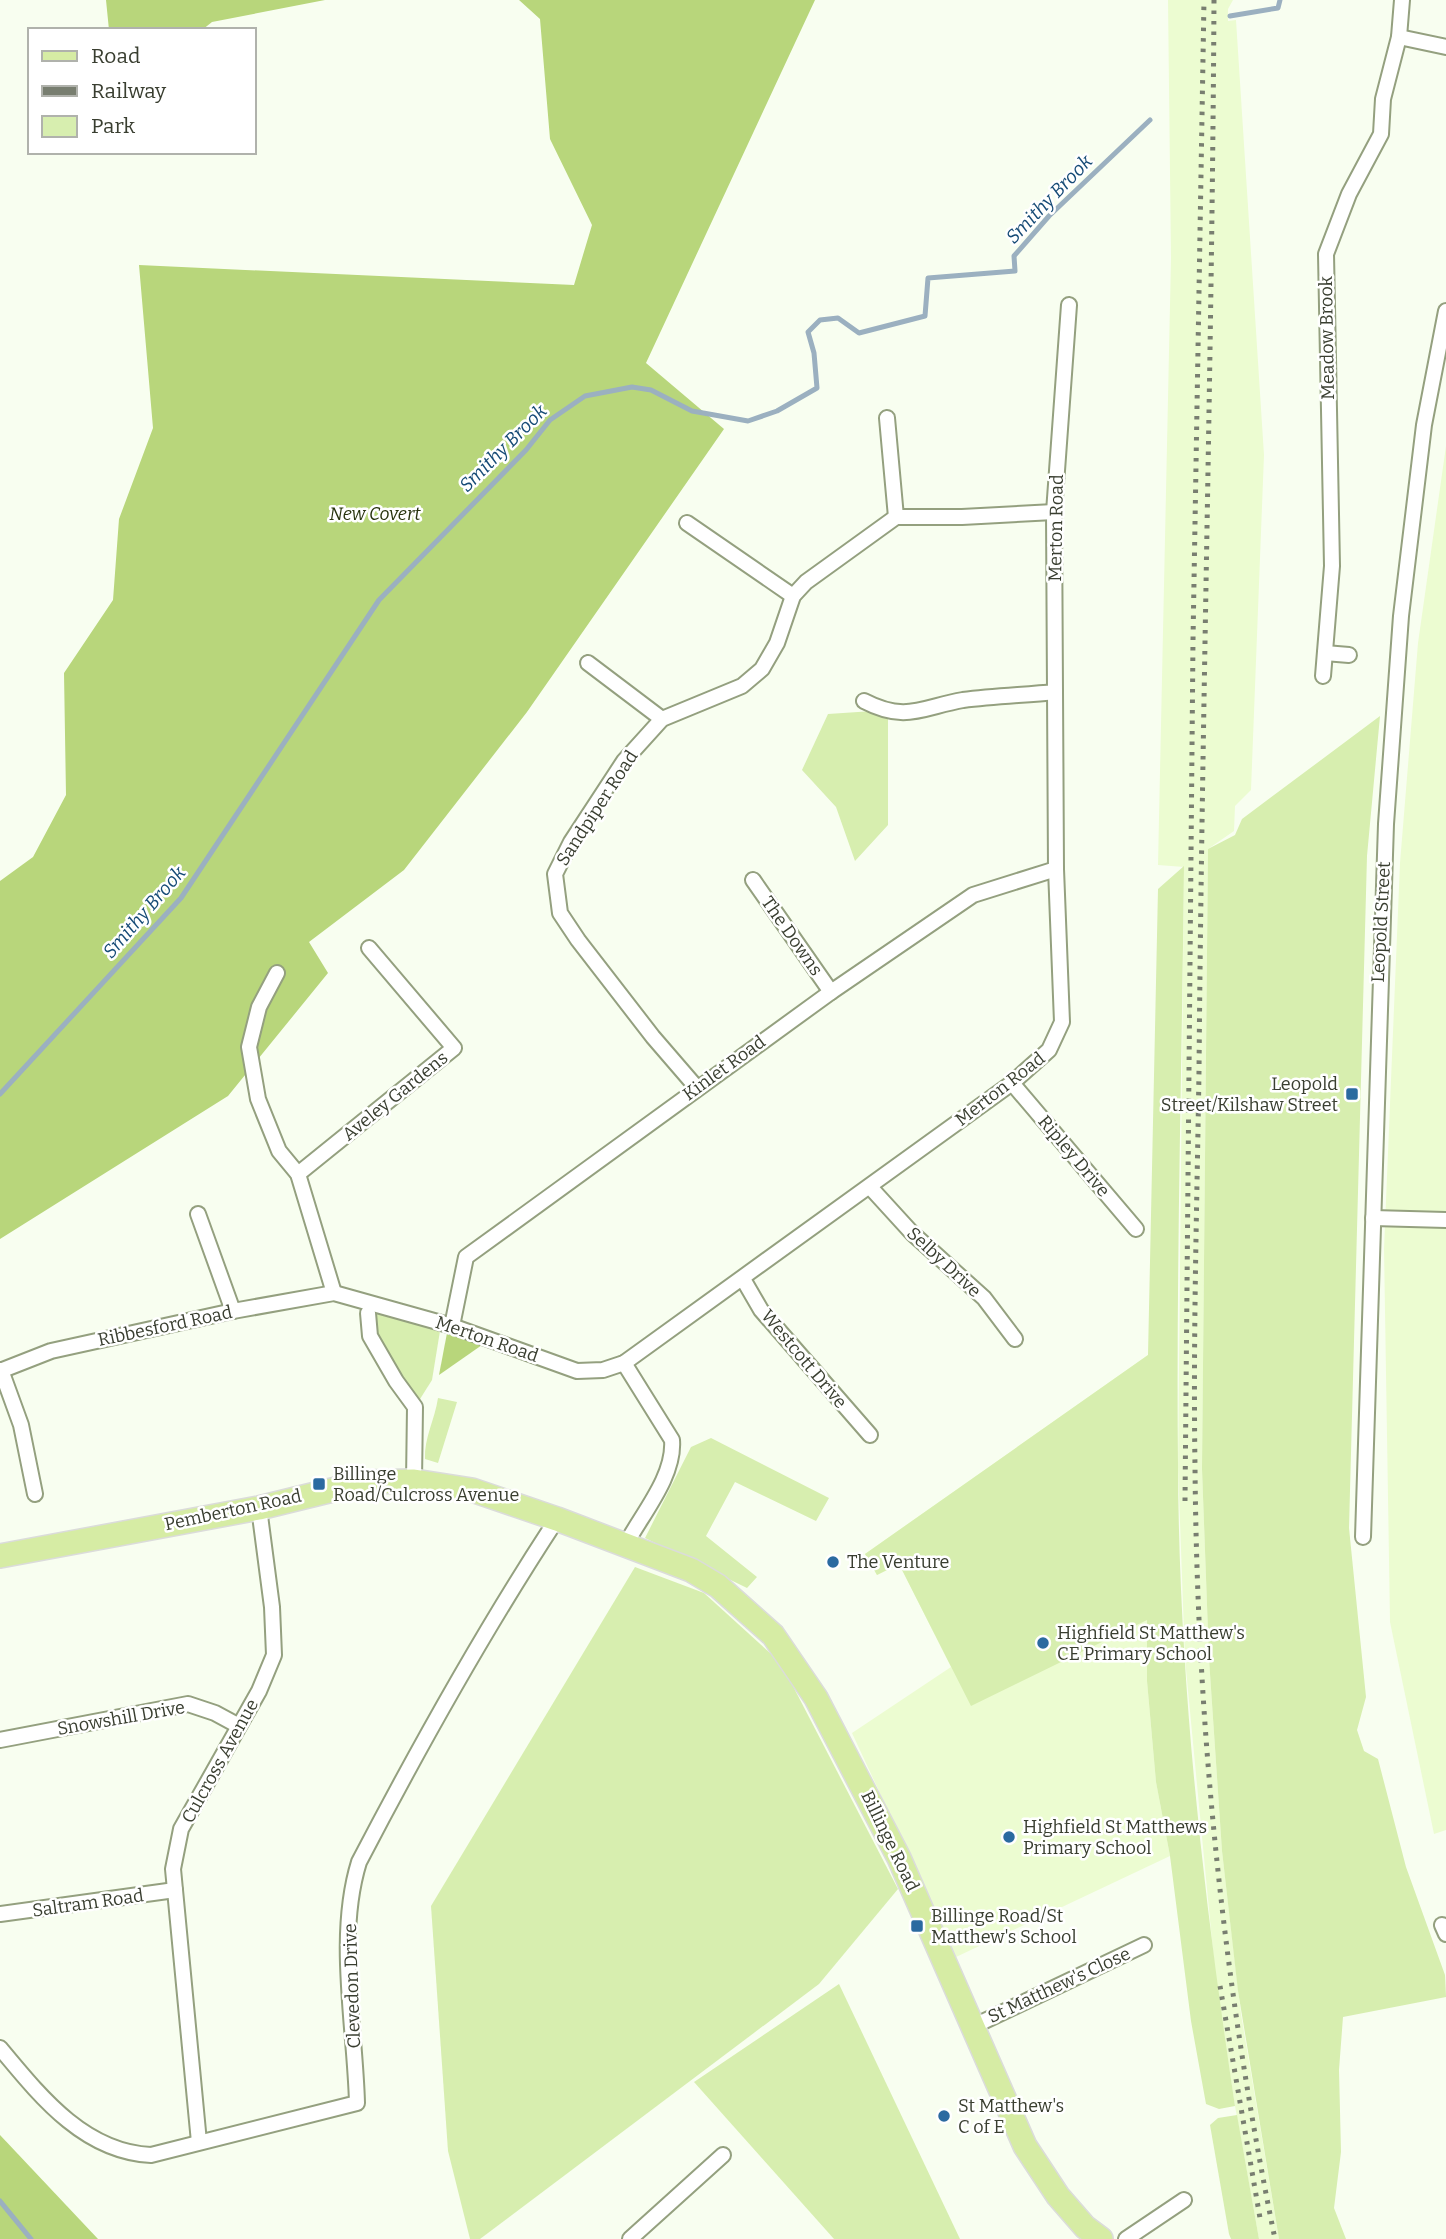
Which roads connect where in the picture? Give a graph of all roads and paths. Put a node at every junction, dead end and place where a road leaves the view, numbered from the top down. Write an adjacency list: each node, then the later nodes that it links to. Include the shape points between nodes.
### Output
1 (1402, 0): 2 (street, Meadow Brook)
2 (1399, 37): 3 (street); 11 (street, Meadow Brook, via 1383,99 1381,134 1349,194 1326,254 1332,566)
3 (1446, 47)
4 (1069, 305): 7 (street, Merton Road)
5 (1446, 311): 28 (street, Leopold Street, via 1424,425 1401,616 1386,824)
6 (887, 418): 8 (street)
7 (1054, 512): 8 (street); 15 (street, Merton Road)
8 (896, 517): 10 (street, Sandpiper Road)
9 (687, 523): 10 (street)
10 (793, 596): 17 (street, Sandpiper Road, via 762,669 742,686)
11 (1325, 653): 12 (street); 14 (street, Meadow Brook)
12 (1349, 655)
13 (588, 663): 17 (street)
14 (1323, 676)
15 (1055, 692): 16 (street, via 961,701 917,713 881,710); 18 (street, Merton Road)
16 (864, 701)
17 (662, 719): 24 (street, Sandpiper Road, via 624,761 555,874 561,913 578,940)
18 (1056, 869): 22 (street, Kinlet Road, via 973,895); 23 (street, Merton Road, via 1062,1022 1049,1050)
19 (753, 880): 22 (street, The Downs)
20 (369, 948): 25 (street, Aveley Gardens, via 454,1048)
21 (277, 973): 25 (street, via 259,1007 249,1047 258,1099 279,1151)
22 (831, 992): 24 (street, Kinlet Road)
23 (1012, 1083): 26 (street, Merton Road); 30 (street, Ripley Drive)
24 (697, 1088): 35 (street, Kinlet Road, via 466,1257)
25 (298, 1174): 32 (street)
26 (870, 1187): 31 (street, Merton Road); 36 (street, Selby Drive, via 912,1233 984,1298)
27 (198, 1214): 33 (street)
28 (1373, 1219): 29 (street); 44 (street, Leopold Street)
29 (1446, 1220)
30 (1136, 1229)
31 (743, 1279): 37 (street, Merton Road); 39 (street, Westcott Drive, via 761,1310)
32 (334, 1293): 33 (street, Ribbesford Road); 35 (street, Merton Road)
33 (233, 1311): 38 (street, Ribbesford Road, via 51,1351)
34 (368, 1313): 40 (street, via 370,1336 415,1406)
35 (452, 1326): 37 (street, Merton Road, via 578,1371)
36 (1015, 1339)
37 (624, 1363): 45 (street, via 672,1440 673,1452)
38 (0, 1371): 41 (street, via 21,1425)
39 (870, 1436)
40 (414, 1481): 42 (main road, Pemberton Road, via 365,1482); 43 (main road, Pemberton Road, via 472,1490)
41 (35, 1494)
42 (259, 1508): 46 (main road, Pemberton Road); 47 (street, Culcross Avenue, via 274,1655)
43 (557, 1519): 45 (main road, Pemberton Road); 54 (street, Clevedon Drive, via 448,1697 359,1862 351,1890 348,1944 356,2102)
44 (1363, 1537)
45 (626, 1544): 52 (main road, Billinge Road, via 718,1586 773,1635 795,1665 900,1858)
46 (0, 1556)
47 (239, 1726): 48 (street, Snowshill Drive, via 188,1704); 49 (street, Culcross Avenue, via 181,1829 173,1869)
48 (0, 1740)
49 (175, 1890): 50 (street, Saltram Road); 54 (street, Culcross Avenue)
50 (0, 1914)
51 (1144, 1945): 52 (street, St Matthew's Close)
52 (974, 2026): 58 (main road, Billinge Road, via 1025,2146 1058,2196)
53 (0, 2048): 54 (street, Clevedon Drive, via 80,2131 110,2149 151,2155)
54 (199, 2141)
55 (723, 2155): 57 (street)
56 (1184, 2200): 59 (street)
57 (630, 2239)
58 (1101, 2239)
59 (1126, 2239)

